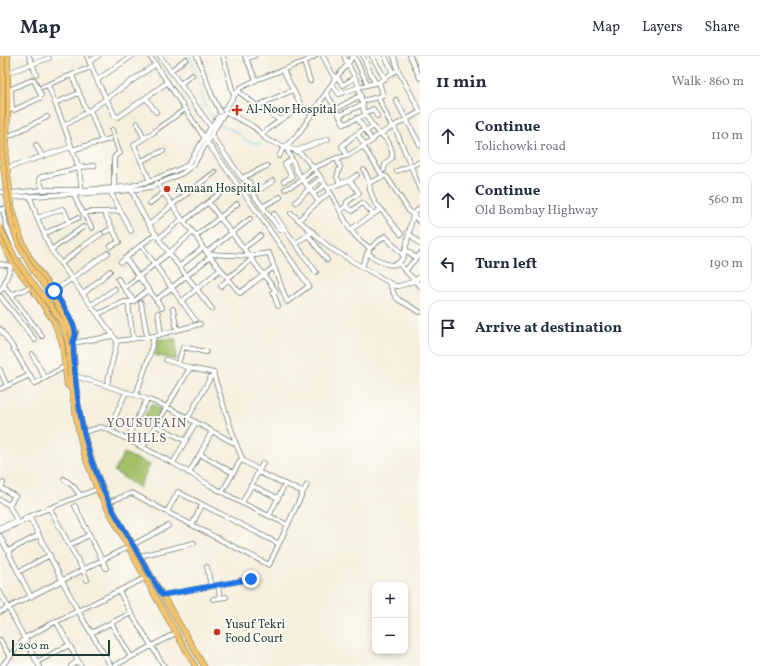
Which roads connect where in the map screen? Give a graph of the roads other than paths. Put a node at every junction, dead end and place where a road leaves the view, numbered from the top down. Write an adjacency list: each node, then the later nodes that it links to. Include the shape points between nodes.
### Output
1 (3, 56): 289 (main road, bridge, via 2,157 13,229 26,260 63,314)
2 (8, 56): 33 (main road)
3 (29, 56): 26 (street)
4 (87, 56): 27 (street)
5 (98, 56): 27 (street)
6 (132, 56): 42 (street)
7 (150, 56): 28 (street)
8 (160, 56): 32 (street)
9 (197, 56): 73 (street)
10 (223, 56): 59 (street)
11 (254, 56): 23 (street)
12 (303, 56): 25 (street)
13 (315, 56): 25 (street)
14 (323, 56): 38 (street)
15 (344, 56): 29 (street)
16 (353, 56): 29 (street); 50 (street)
17 (363, 56): 46 (street)
18 (372, 56): 41 (street)
19 (385, 56): 34 (street)
20 (394, 56): 31 (street)
21 (410, 56): 40 (street)
22 (49, 58): 26 (street)
23 (246, 58): 43 (street)
24 (186, 59): 32 (street)
25 (304, 61): 30 (street); 44 (street)
26 (32, 64): 33 (street); 35 (street)
27 (90, 64): 36 (street); 42 (street)
28 (156, 64): 45 (street); 62 (street)
29 (347, 65): 38 (street); 39 (street)
30 (283, 70): 43 (street); 54 (street)
31 (398, 70): 34 (street); 72 (street)
32 (170, 71): 48 (street)
33 (7, 73): 53 (main road)
34 (392, 73): 41 (street)
35 (36, 74)
36 (72, 75): 47 (street); 56 (street)
37 (192, 75): 48 (street)
38 (336, 78): 39 (street, via 343,85); 49 (street)
39 (356, 78): 52 (street)
40 (420, 78)
41 (385, 79): 46 (street)
42 (97, 80): 62 (street)
43 (256, 80): 55 (street)
44 (310, 81)
45 (168, 82): 60 (street); 67 (street)
46 (377, 83): 50 (street); 61 (street, via 383,95)
47 (48, 84): 51 (street); 65 (street)
48 (180, 84): 85 (street)
49 (332, 84): 52 (street, via 339,94); 57 (street)
50 (368, 85): 52 (street)
51 (42, 87)
52 (359, 87): 58 (street)
53 (9, 89): 69 (main road); 69 (street, via 34,80 41,95 40,98)
54 (294, 90): 66 (street); 80 (street, via 302,107)
55 (238, 91): 59 (street); 66 (street)
56 (79, 93): 65 (street); 70 (street)
57 (326, 93): 68 (street); 103 (street, via 299,132)
58 (361, 95): 64 (street); 68 (street)
59 (234, 96): 73 (street)
60 (146, 98): 62 (street, via 118,117); 71 (street)
61 (378, 98): 64 (street); 86 (street)
62 (106, 99): 70 (street)
63 (396, 100): 79 (street)
64 (362, 102): 74 (street); 75 (street)
65 (55, 103): 83 (street)
66 (257, 106): 80 (street)
67 (185, 109): 94 (street); 97 (street)
68 (336, 109): 75 (street)
69 (10, 110): 93 (main road)
70 (88, 111): 83 (street); 98 (street)
71 (156, 112)
72 (420, 112): 79 (street)
73 (222, 113): 81 (street); 89 (street, via 255,128)
74 (365, 114): 76 (street, via 373,108); 78 (street); 84 (street)
75 (340, 115): 78 (street, via 344,124)
76 (377, 116)
77 (47, 117): 93 (street)
78 (357, 118): 88 (street)
79 (407, 119): 86 (street); 102 (street)
80 (280, 120): 89 (street)
81 (217, 122): 85 (street); 91 (street)
82 (137, 123): 94 (street)
83 (64, 126): 104 (street)
84 (373, 126): 88 (street); 92 (street)
85 (211, 127): 97 (street)
86 (393, 127): 92 (street); 118 (street)
87 (112, 130): 140 (street, via 120,152 114,158)
88 (365, 130): 90 (street); 99 (street)
89 (262, 134): 103 (street, via 265,138)
90 (357, 134): 101 (street); 109 (street, via 342,146)
91 (211, 135): 97 (street); 129 (street)
92 (380, 135): 99 (street); 123 (street, via 388,143 393,156 385,164)
93 (7, 137): 111 (main road)
94 (144, 138): 114 (street, via 134,145)
95 (110, 139): 98 (street)
96 (328, 139): 105 (street)
97 (205, 140): 134 (street, via 187,165); 137 (street, via 194,164 183,172); 185 (street)
98 (102, 141): 104 (street)
99 (372, 141): 101 (street)
100 (36, 145): 107 (street)
101 (364, 145): 109 (street); 128 (street)
102 (420, 145)
103 (285, 147): 105 (street); 108 (street); 112 (street)
104 (72, 148): 107 (street); 120 (street)
105 (295, 151): 121 (street)
106 (163, 152): 114 (street)
107 (42, 156): 119 (street)
108 (279, 156)
109 (347, 156): 110 (street)
110 (337, 158): 121 (street); 139 (street, via 340,167 337,177)
111 (6, 160): 113 (main road); 119 (main road)
112 (292, 160): 130 (street, via 285,164 292,177); 131 (street)
113 (0, 161)
114 (141, 161): 134 (street)
115 (420, 162): 118 (street)
116 (94, 166): 120 (street)
117 (267, 166): 129 (street)
118 (411, 166): 124 (street); 147 (street)
119 (7, 168): 155 (main road)
120 (79, 168): 145 (street, via 41,177); 150 (street)
121 (313, 168): 126 (street); 131 (street)
122 (364, 170): 138 (street)
123 (384, 170)
124 (397, 171)
125 (215, 172): 164 (street)
126 (317, 173): 131 (street); 132 (street)
127 (357, 175): 133 (street)
128 (384, 176): 138 (street); 175 (street)
129 (242, 178): 153 (street, via 251,186)
130 (288, 179): 131 (street, via 294,183); 136 (street)
131 (302, 179): 142 (street); 144 (street)
132 (321, 179): 142 (street); 143 (street)
133 (350, 180): 139 (street); 165 (street, via 359,193)
134 (150, 181): 141 (street)
135 (273, 181): 153 (street)
136 (284, 181)
137 (157, 183): 141 (street, via 151,187); 152 (street)
138 (370, 183): 163 (street)
139 (340, 184): 143 (street)
140 (114, 188): 141 (street); 148 (street)
141 (131, 188): 148 (street); 189 (street)
142 (308, 188): 154 (street); 160 (street)
143 (327, 188): 154 (street); 158 (street); 172 (street)
144 (285, 189)
145 (43, 190): 150 (street); 155 (street)
146 (224, 190): 159 (street)
147 (420, 190)
148 (110, 191): 150 (street); 171 (street)
149 (0, 192): 155 (street)
150 (82, 192): 151 (street)
151 (74, 194): 156 (street); 176 (street)
152 (163, 194): 161 (street); 164 (street)
153 (253, 194): 166 (street)
154 (313, 194): 158 (street)
155 (10, 196): 156 (street); 168 (street, via 7,206); 217 (main road)
156 (30, 196): 180 (street)
157 (280, 197): 166 (street)
158 (318, 201): 186 (street)
159 (208, 202): 182 (street); 184 (street)
160 (296, 202)
161 (150, 203)
162 (237, 204): 182 (street)
163 (376, 204): 169 (street); 170 (street)
164 (172, 205): 184 (street); 189 (street)
165 (346, 206): 169 (street, via 352,211 362,203); 172 (street)
166 (262, 207): 179 (street)
167 (420, 208): 175 (street)
168 (2, 209): 223 (street)
169 (369, 209): 178 (street)
170 (381, 209): 178 (street); 203 (street)
171 (120, 211): 173 (street); 196 (street)
172 (340, 211): 195 (street)
173 (104, 212): 176 (street); 193 (street)
174 (291, 213): 186 (street)
175 (411, 213): 188 (street); 198 (street)
176 (84, 214): 192 (street)
177 (274, 214): 194 (street)
178 (373, 214): 195 (street)
179 (269, 216): 185 (street); 194 (street)
180 (37, 218): 187 (street, via 62,209); 200 (street)
181 (78, 218): 187 (street)
182 (220, 218): 199 (street); 201 (street)
183 (250, 219): 199 (street)
184 (183, 220): 201 (street); 205 (street)
185 (263, 220): 202 (street)
186 (299, 220): 197 (street)
187 (69, 222): 200 (street)
188 (420, 222)
189 (149, 224): 205 (street)
190 (0, 227): 299 (main road, bridge, via 16,258 61,321 68,343)
191 (83, 227): 215 (street)
192 (92, 228)
193 (112, 229): 211 (street, via 119,242); 231 (street, via 82,247)
194 (282, 229): 202 (street); 208 (street)
195 (350, 230): 216 (street)
196 (131, 231)
197 (312, 232): 204 (street); 235 (street, via 330,248)
198 (408, 232): 209 (street); 214 (street)
199 (231, 233): 213 (street); 220 (street)
200 (44, 234): 215 (street)
201 (194, 234): 212 (street); 218 (street)
202 (273, 234): 236 (street, via 309,286 287,302)
203 (401, 234)
204 (308, 235): 208 (street); 227 (street)
205 (157, 236): 210 (street); 218 (street)
206 (260, 236): 213 (street)
207 (0, 238): 233 (main road)
208 (296, 243): 240 (street)
209 (420, 244)
210 (141, 245): 224 (street); 232 (street)
211 (111, 246)
212 (203, 248): 220 (street); 234 (street)
213 (244, 248): 225 (street)
214 (405, 249): 222 (street); 226 (street)
215 (51, 250): 231 (street)
216 (369, 250): 222 (street, via 385,236); 229 (street, via 386,264 392,266); 235 (street)
217 (27, 252): 223 (street); 260 (main road)
218 (169, 252): 232 (street); 234 (street)
219 (108, 253): 245 (street)
220 (209, 254): 225 (street); 237 (street); 243 (street)
221 (420, 254): 226 (street)
222 (402, 255): 229 (street, via 401,262)
223 (19, 256): 233 (street)
224 (126, 258): 228 (street); 242 (street)
225 (251, 258): 236 (street, via 270,253); 241 (street); 247 (street)
226 (416, 258): 239 (street)
227 (327, 260)
228 (121, 262)
229 (398, 263): 239 (street)
230 (0, 264): 233 (street)
231 (61, 264): 245 (street)
232 (154, 264): 242 (street); 255 (street)
233 (12, 265): 250 (street); 253 (main road)
234 (180, 266): 243 (street)
235 (362, 266): 249 (street)
236 (274, 267): 241 (street)
237 (221, 269): 247 (street); 257 (street)
238 (110, 271): 261 (street)
239 (404, 271): 248 (street)
240 (316, 272)
241 (264, 275): 247 (street, via 240,293); 270 (street, via 276,291 273,292)
242 (139, 276): 254 (street); 258 (street)
243 (187, 276): 255 (street); 257 (street)
244 (420, 276): 248 (street)
245 (72, 279): 260 (street); 261 (street)
246 (118, 279): 254 (street)
247 (229, 279): 251 (street)
248 (415, 281): 249 (street, via 399,286); 252 (street)
249 (388, 283): 274 (street, via 399,300)
250 (4, 286): 259 (street); 262 (street)
251 (221, 286)
252 (420, 286)
253 (31, 288): 262 (street); 294 (main road, via 54,322 62,343)
254 (124, 288): 265 (street)
255 (171, 288): 264 (street); 267 (street)
256 (115, 289): 269 (street)
257 (197, 289): 267 (street); 273 (street)
258 (148, 290): 264 (street); 265 (street)
259 (0, 291)
260 (54, 291): 289 (main road, via 74,326 76,332)
261 (83, 294): 269 (street)
262 (11, 295): 282 (street)
263 (0, 296): 287 (street)
264 (156, 300): 271 (street)
265 (134, 301): 266 (street)
266 (128, 302): 276 (street); 286 (street)
267 (181, 302): 277 (street)
268 (141, 303): 284 (street)
269 (91, 305): 276 (street)
270 (278, 306)
271 (162, 308)
272 (173, 309): 280 (street)
273 (212, 309)
274 (420, 312)
275 (158, 313): 281 (street)
276 (98, 314): 283 (street)
277 (195, 320)
278 (200, 324): 280 (street)
279 (0, 329): 298 (street)
280 (177, 330): 281 (street)
281 (161, 334): 285 (street)
282 (42, 336)
283 (113, 336): 288 (street); 289 (street)
284 (147, 336): 285 (street); 286 (street)
285 (154, 336): 306 (street)
286 (133, 339): 288 (street)
287 (34, 340)
288 (117, 341): 302 (street)
289 (73, 342): 299 (main road)
290 (206, 352): 293 (street, via 183,347)
291 (32, 354): 300 (street)
292 (166, 360): 293 (street)
293 (178, 364): 295 (street)
294 (64, 367): 300 (street); 303 (main road, via 67,385)
295 (190, 368): 297 (street); 308 (street)
296 (0, 370): 301 (street)
297 (214, 373): 309 (street); 317 (street)
298 (30, 375): 300 (street, via 35,383); 301 (street)
299 (73, 376): 302 (street); 303 (main road); 314 (main road)
300 (45, 378)
301 (7, 386): 304 (street)
302 (107, 386): 305 (street)
303 (70, 388): 331 (main road, via 80,440)
304 (0, 389)
305 (126, 392): 306 (street); 312 (street)
306 (136, 395): 307 (street)
307 (147, 399): 308 (street); 315 (street)
308 (167, 407): 309 (street); 311 (street)
309 (188, 418): 310 (street)
310 (196, 422): 313 (street); 316 (street)
311 (156, 425): 316 (street); 318 (street)
312 (108, 430): 314 (street, via 101,427); 315 (street)
313 (212, 431): 317 (street); 319 (street)
314 (84, 432): 337 (main road, via 95,470)
315 (127, 439): 318 (street)
316 (186, 441): 321 (street)
317 (236, 444): 320 (street)
318 (143, 447): 321 (street)
319 (200, 454): 324 (street); 325 (street)
320 (242, 460): 323 (street); 325 (street)
321 (173, 463): 324 (street)
322 (263, 463): 323 (street)
323 (259, 471): 327 (street); 328 (street)
324 (189, 473): 332 (street)
325 (233, 473): 332 (street)
326 (64, 478): 334 (street)
327 (285, 484): 333 (street); 335 (street)
328 (251, 485): 335 (street); 338 (street)
329 (307, 485): 333 (street)
330 (1, 487): 339 (street, via 15,496)
331 (97, 489): 334 (street); 358 (main road)
332 (222, 492): 338 (street)
333 (303, 492): 347 (street)
334 (80, 495): 345 (street)
335 (278, 498): 344 (street)
336 (0, 500): 339 (street)
337 (109, 502): 343 (street, via 132,493); 355 (main road)
338 (242, 503): 344 (street)
339 (8, 505): 345 (street)
340 (202, 505): 343 (street, via 178,492); 346 (street); 356 (street)
341 (75, 506): 352 (street)
342 (50, 509): 357 (street)
343 (166, 512): 346 (street)
344 (269, 516): 347 (street)
345 (17, 521): 349 (street)
346 (192, 525): 356 (street, via 269,565)
347 (288, 525): 356 (street)
348 (168, 526): 355 (street)
349 (0, 527)
350 (0, 531): 351 (street, via 30,519)
351 (39, 535): 359 (street); 360 (street)
352 (89, 535): 357 (street); 362 (street)
353 (0, 536): 359 (street)
354 (194, 543): 361 (street)
355 (134, 544): 361 (main road)
356 (279, 544)
357 (70, 545): 365 (street)
358 (128, 547): 362 (street); 367 (main road)
359 (8, 551): 366 (street)
360 (50, 556): 366 (street); 369 (street)
361 (140, 556): 375 (main road)
362 (102, 560): 364 (street); 365 (street)
363 (207, 567): 372 (street)
364 (106, 568)
365 (83, 570): 369 (street); 370 (street)
366 (18, 572): 376 (street)
367 (145, 578): 373 (street); 387 (main road)
368 (251, 579): 371 (street)
369 (62, 580): 376 (street); 381 (street)
370 (87, 580)
371 (218, 585): 372 (street); 378 (street)
372 (211, 586): 375 (street)
373 (119, 591): 381 (street); 383 (street)
374 (0, 592): 380 (street)
375 (162, 595): 402 (main road)
376 (31, 597): 380 (street)
377 (226, 597): 378 (street)
378 (220, 598): 379 (street)
379 (213, 599)
380 (8, 608): 382 (street); 388 (street)
381 (78, 611): 384 (street); 386 (street)
382 (0, 612)
383 (131, 613): 385 (street); 391 (street)
384 (56, 621): 388 (street); 390 (street)
385 (111, 623): 386 (street); 393 (street)
386 (91, 633): 399 (street)
387 (176, 633): 391 (street); 401 (main road)
388 (25, 638): 392 (street); 395 (street)
389 (0, 640): 392 (street)
390 (69, 645): 394 (street); 395 (street)
391 (152, 646): 393 (street); 400 (street)
392 (10, 657): 396 (street)
393 (131, 657): 399 (street)
394 (78, 661): 397 (street); 398 (street)
395 (38, 664)
396 (2, 666)
397 (71, 666)
398 (81, 666)
399 (112, 666)
400 (164, 666)
401 (195, 666)
402 (204, 666)

